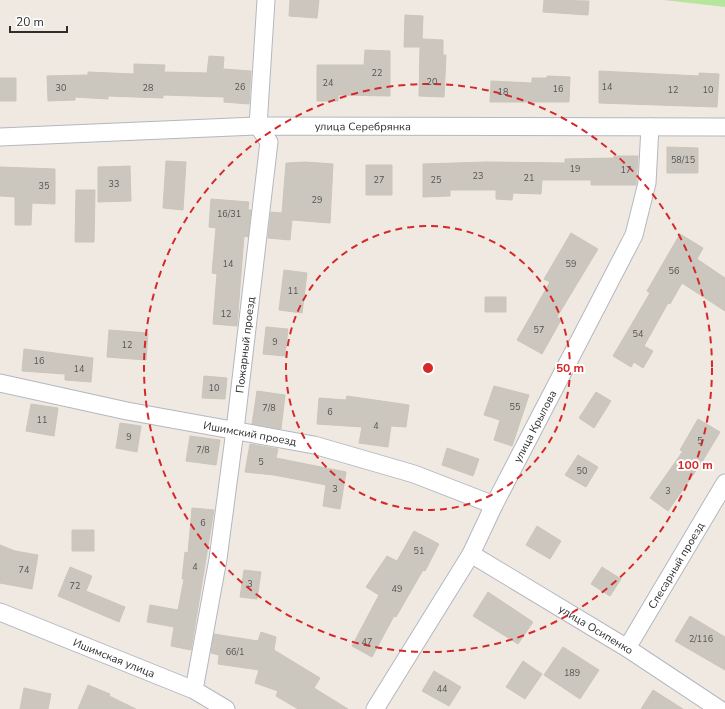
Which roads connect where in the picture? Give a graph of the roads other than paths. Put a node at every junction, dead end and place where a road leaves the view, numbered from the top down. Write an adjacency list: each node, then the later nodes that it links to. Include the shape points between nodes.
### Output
1 (266, 0): 2 (street)
2 (258, 126): 3 (street, улица Серебрянка); 5 (street, улица Серебрянка); 7 (street, Пожарный проезд, via 269,142)
3 (650, 127): 4 (street, улица Серебрянка); 9 (street, улица Крылова, via 647,183 634,235)
4 (725, 127)
5 (0, 137)
6 (0, 383): 7 (street, Ишимский проезд, via 127,411)
7 (235, 430): 9 (street, Ишимский проезд, via 322,447 414,474); 13 (street, Пожарный проезд, via 218,559)
8 (725, 483): 12 (street, Слесарный проезд)
9 (494, 505): 10 (street, улица Крылова)
10 (471, 554): 12 (street, улица Осипенко); 15 (street, улица Крылова)
11 (0, 612): 13 (street, Ишимская улица)
12 (627, 648): 16 (street, улица Осипенко)
13 (194, 690): 14 (street, Ишимская улица)
14 (226, 709)
15 (375, 709)
16 (719, 709)

